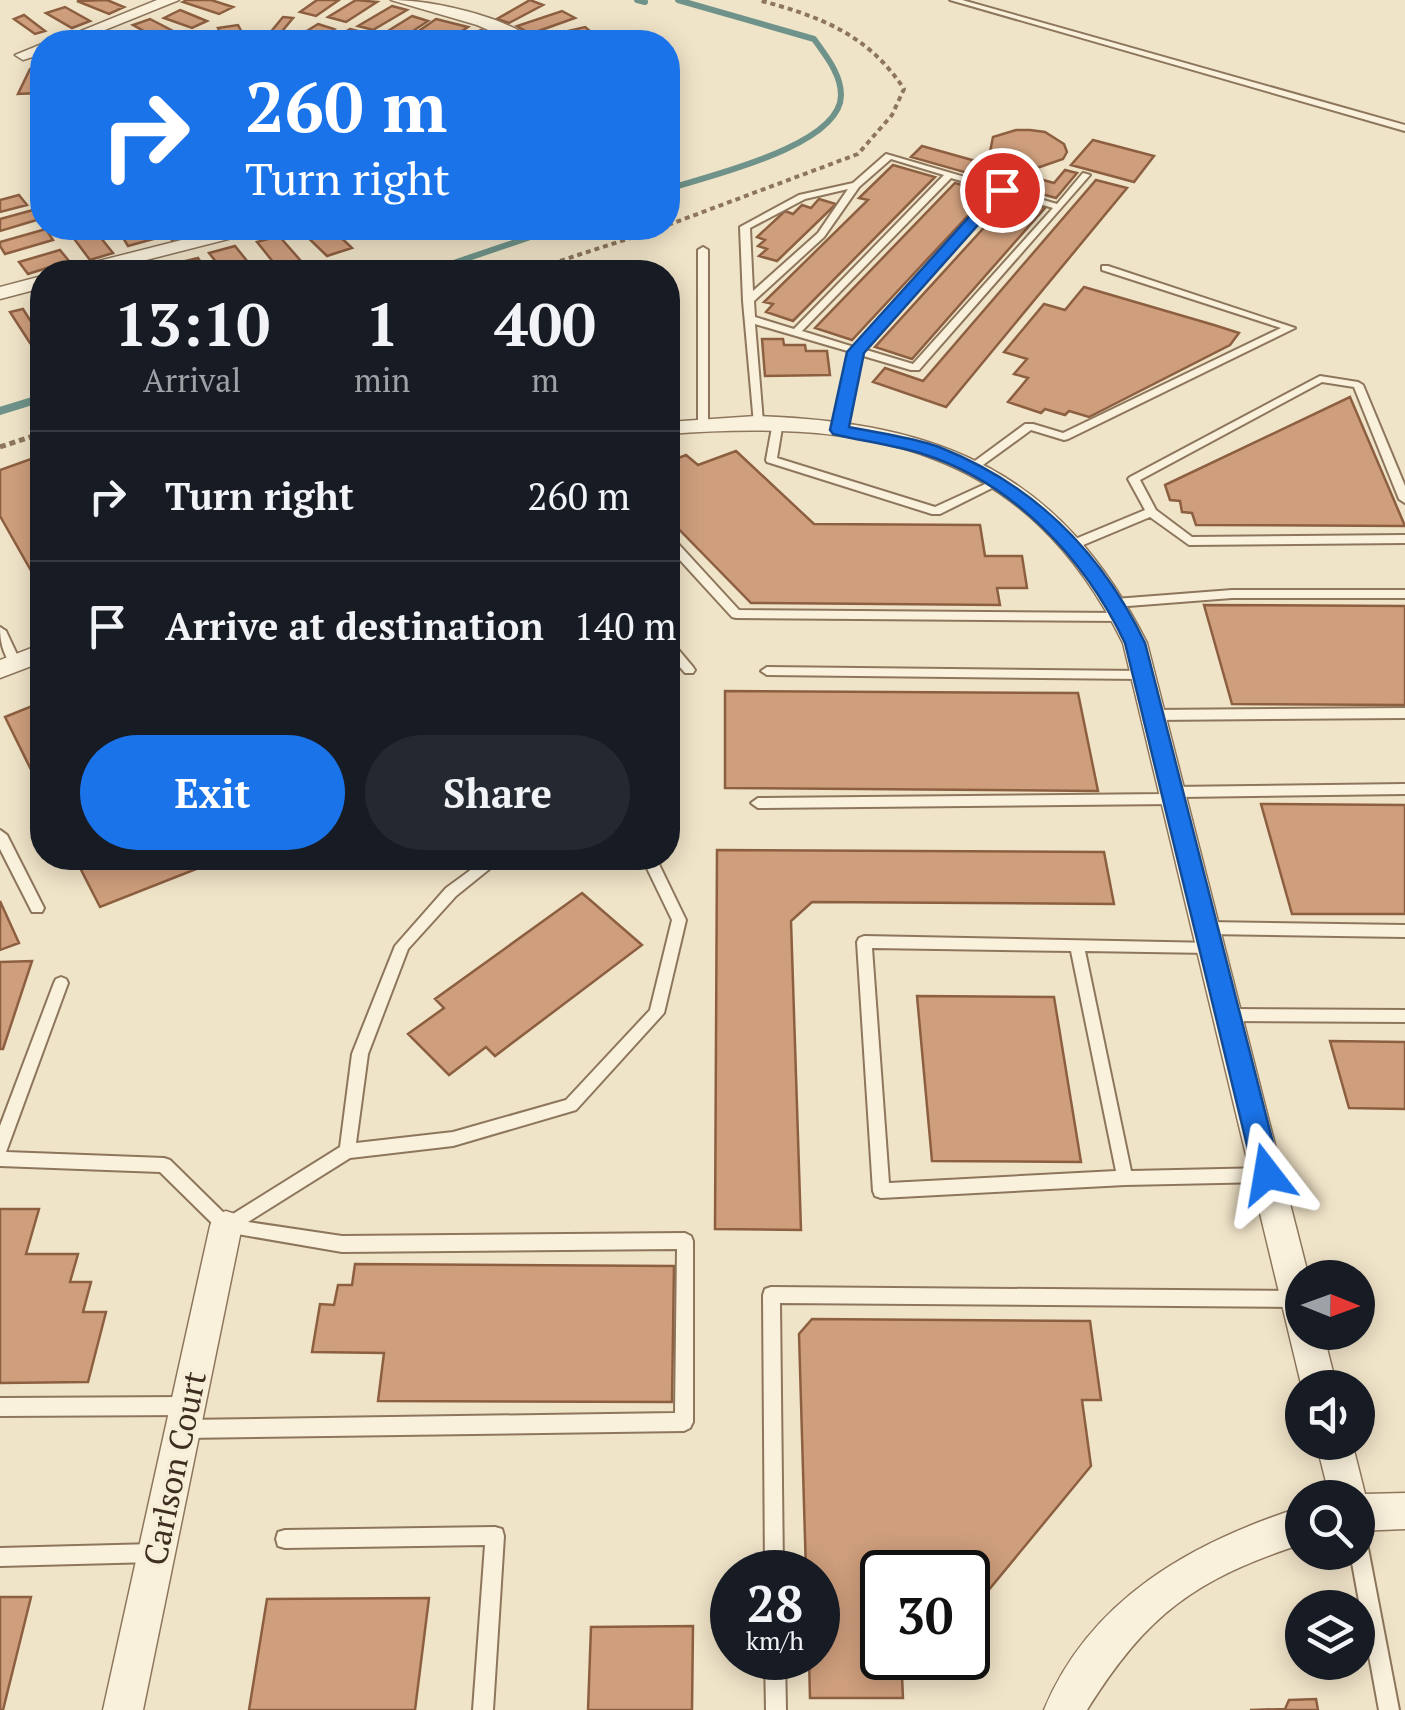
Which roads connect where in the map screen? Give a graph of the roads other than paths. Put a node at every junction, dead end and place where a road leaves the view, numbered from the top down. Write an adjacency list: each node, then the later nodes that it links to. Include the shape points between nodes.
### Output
1 (171, 0): 4 (street)
2 (400, 0): 5 (street)
3 (954, 0): 8 (lane)
4 (93, 30)
5 (501, 30)
6 (30, 53): 7 (street)
7 (23, 55)
8 (1405, 128)
9 (950, 174): 11 (lane, via 890,156); 12 (lane); 22 (lane)
10 (1086, 174): 13 (lane)
11 (856, 184): 20 (lane, via 821,235); 20 (lane, via 802,197 746,228)
12 (1002, 190): 13 (lane); 23 (lane)
13 (1059, 207): 23 (lane, via 915,368)
14 (202, 240): 16 (street)
15 (703, 250): 25 (lane)
16 (124, 260)
17 (1105, 268): 28 (lane, via 1290,328 1064,437 1029,426)
18 (30, 285): 19 (street)
19 (0, 293)
20 (748, 300): 21 (lane)
21 (750, 319): 22 (lane); 24 (lane)
22 (795, 333): 23 (lane)
23 (856, 352): 27 (lane)
24 (768, 422): 25 (street); 27 (street); 29 (lane, via 771,460 936,512)
25 (703, 424): 26 (street)
26 (680, 427)
27 (839, 430): 28 (street, via 931,450)
28 (972, 468): 29 (street)
29 (998, 482): 33 (street)
30 (1405, 499): 31 (lane, via 1358,385 1320,379 1134,479)
31 (1150, 512): 32 (lane, via 1190,541); 33 (lane)
32 (1405, 539)
33 (1072, 544): 36 (street)
34 (680, 553): 36 (lane, via 736,614)
35 (1405, 594): 36 (lane, via 1232,594)
36 (1119, 610): 42 (street)
37 (0, 631): 39 (lane)
38 (680, 660): 40 (lane)
39 (7, 666)
40 (689, 670)
41 (766, 671): 42 (lane)
42 (1142, 675): 44 (street)
43 (1405, 713): 44 (lane)
44 (1152, 715): 46 (street)
45 (1405, 789): 46 (lane)
46 (1173, 795): 47 (lane); 53 (street)
47 (758, 803)
48 (0, 835): 51 (lane)
49 (480, 870): 59 (lane, via 402,946 360,1054)
50 (656, 870): 59 (lane, via 679,920 657,1013 571,1104 453,1139)
51 (37, 908)
52 (1405, 931): 53 (lane)
53 (1208, 937): 54 (lane); 56 (street)
54 (1076, 945): 62 (lane); 62 (lane, via 864,942 881,1191)
55 (62, 983): 58 (lane)
56 (1228, 1015): 57 (lane); 61 (street)
57 (1405, 1016)
58 (0, 1147)
59 (347, 1151): 63 (lane)
60 (0, 1160): 63 (lane, via 164,1164)
61 (1267, 1174): 62 (lane); 64 (street)
62 (1125, 1178)
63 (226, 1226): 67 (street, Carlson Court); 67 (lane, via 342,1244 685,1241 684,1422)
64 (1288, 1260)
65 (1285, 1308): 72 (lane, via 772,1295)
66 (0, 1407): 67 (lane)
67 (185, 1417): 73 (street, Carlson Court)
68 (1405, 1511): 69 (street)
69 (1375, 1512)
70 (1285, 1531): 80 (street, via 1197,1570 1131,1616)
71 (285, 1539): 78 (lane, via 496,1536)
72 (774, 1550)
73 (156, 1552): 74 (lane); 77 (street, Carlson Court)
74 (0, 1557)
75 (1363, 1570): 81 (lane)
76 (775, 1680): 79 (lane)
77 (124, 1710)
78 (483, 1710)
79 (776, 1710)
80 (1064, 1710)
81 (1389, 1710)

